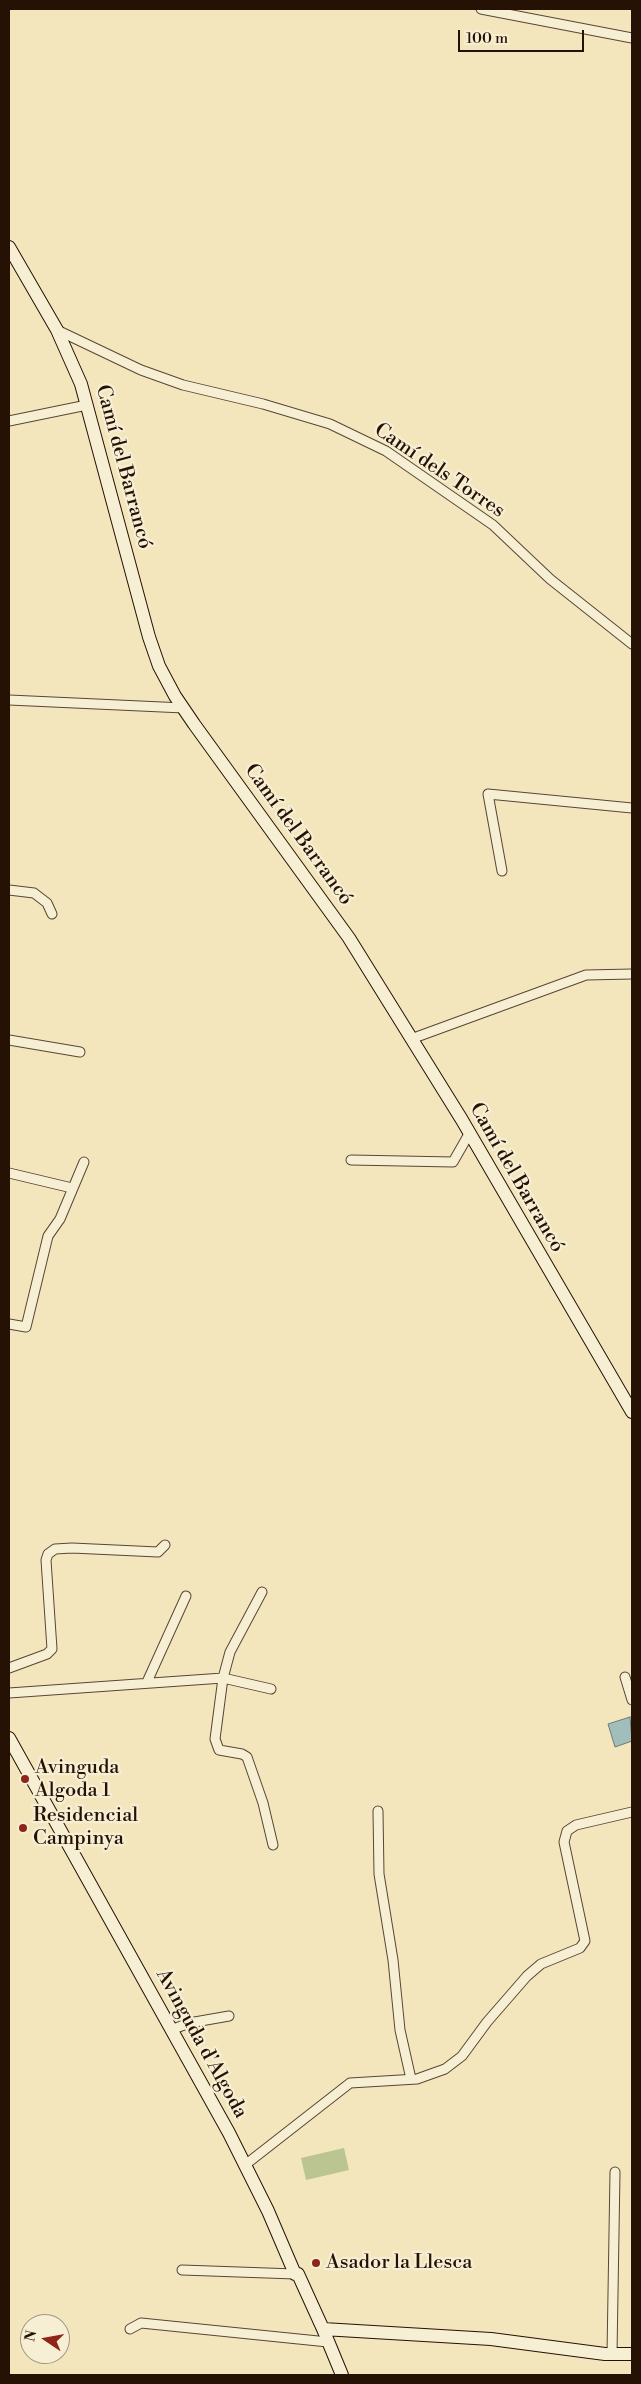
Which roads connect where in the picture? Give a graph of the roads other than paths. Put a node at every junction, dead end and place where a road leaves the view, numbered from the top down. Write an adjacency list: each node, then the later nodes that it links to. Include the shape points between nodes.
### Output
1 (481, 9): 2 (street)
2 (632, 38)
3 (9, 248): 4 (street, Camí del Barrancó)
4 (57, 330): 5 (street, Camí del Barrancó); 7 (street, Camí dels Torres, via 141,370 183,385 330,424 386,452 493,526 550,579)
5 (87, 405): 6 (street); 9 (street, Camí del Barrancó, via 149,637 159,666)
6 (9, 421)
7 (632, 644)
8 (9, 700): 9 (street)
9 (184, 708): 15 (street, Camí del Barrancó, via 349,938)
10 (632, 808): 11 (street, via 488,794)
11 (502, 871)
12 (9, 890): 13 (street, via 34,893 47,903)
13 (52, 914)
14 (632, 974): 15 (street, via 586,975)
15 (411, 1039): 18 (street, Camí del Barrancó)
16 (9, 1040): 17 (street)
17 (80, 1052)
18 (469, 1134): 19 (street, via 453,1162); 24 (street, Camí del Barrancó)
19 (351, 1160)
20 (84, 1162): 22 (street)
21 (9, 1173): 22 (street)
22 (72, 1188): 23 (street, via 60,1219 48,1236 26,1327)
23 (9, 1324)
24 (632, 1412)
25 (166, 1545): 28 (street, via 158,1552 72,1548 48,1554 52,1649 47,1654)
26 (262, 1592): 30 (street, via 230,1652)
27 (186, 1596): 31 (street)
28 (9, 1668)
29 (625, 1677): 34 (street)
30 (223, 1678): 31 (street); 32 (street); 38 (street, via 216,1746 219,1750 247,1757 263,1802)
31 (147, 1682): 33 (street)
32 (271, 1688)
33 (9, 1693)
34 (632, 1700)
35 (9, 1738): 40 (street, Avinguda d'Algoda)
36 (378, 1811): 41 (street, via 379,1874 400,2030)
37 (632, 1812): 41 (street, via 576,1825 567,1831 564,1842 584,1941 580,1948 541,1964 526,1976 462,2056 445,2069)
38 (273, 1845)
39 (229, 2016): 40 (street, via 189,2023)
40 (171, 2030): 42 (street, Avinguda d'Algoda)
41 (411, 2079): 42 (street, via 350,2083)
42 (245, 2165): 45 (street, Avinguda d'Algoda)
43 (615, 2172): 49 (street)
44 (182, 2270): 45 (street)
45 (295, 2274): 47 (street, Avinguda d'Algoda, via 298,2274)
46 (130, 2329): 48 (street, via 141,2323)
47 (323, 2329): 48 (street, Avinguda d'Algoda); 49 (street, via 491,2339)
48 (328, 2342): 51 (street, Avinguda d'Algoda)
49 (612, 2354): 50 (street)
50 (632, 2354)
51 (342, 2375)

